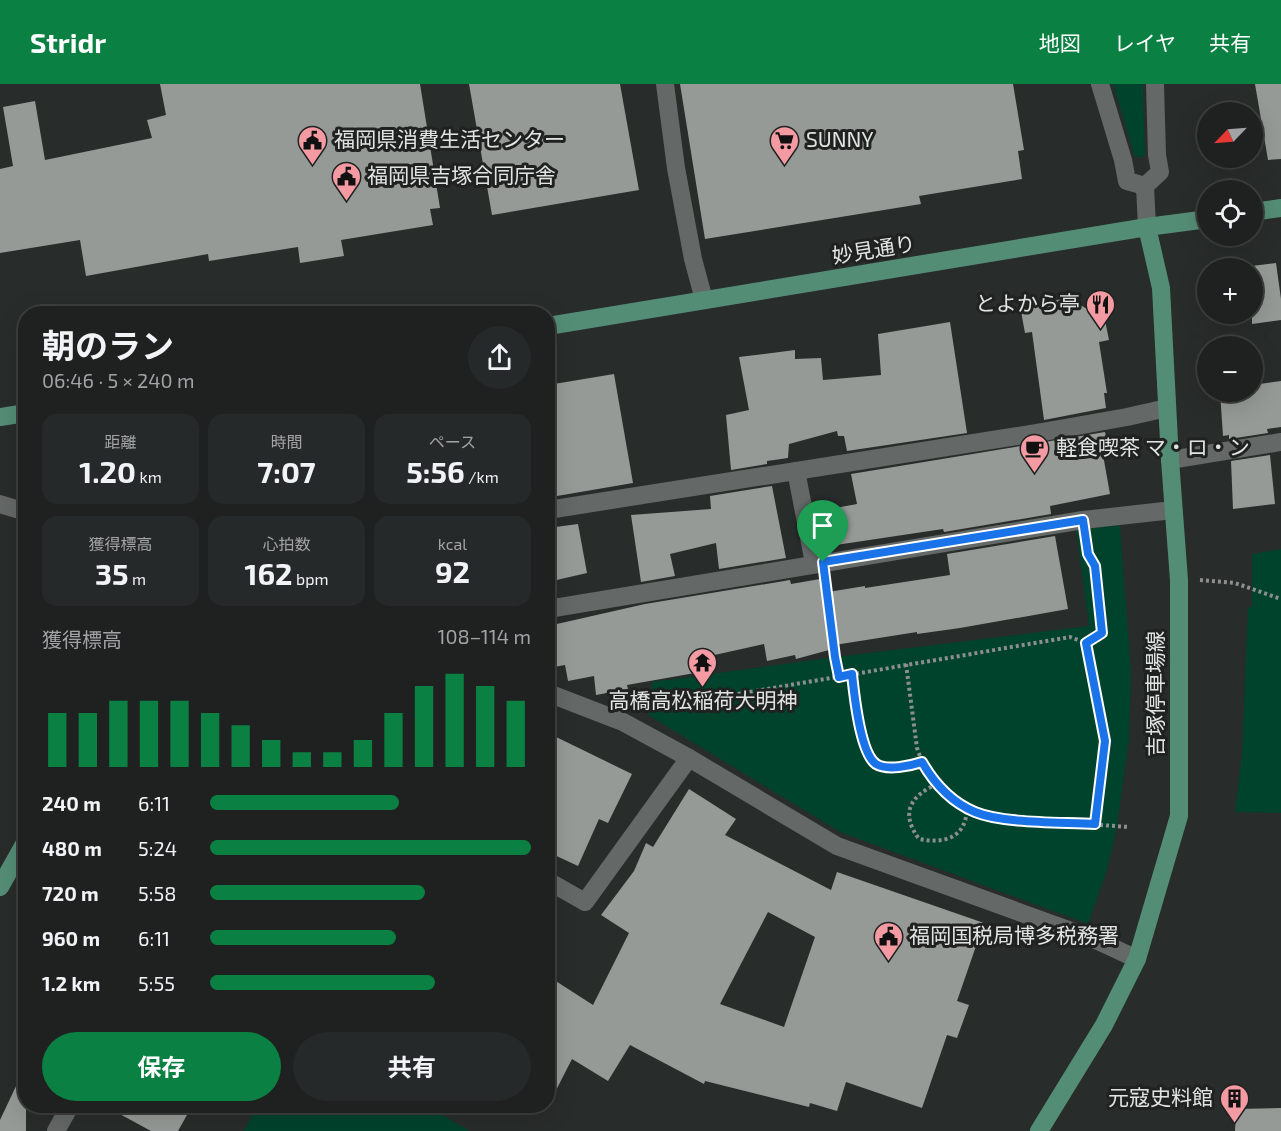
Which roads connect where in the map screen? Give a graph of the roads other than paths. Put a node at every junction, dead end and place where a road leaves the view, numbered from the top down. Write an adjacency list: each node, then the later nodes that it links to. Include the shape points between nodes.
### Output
1 (665, 84): 9 (street, via 676,168)
2 (1100, 84): 4 (street, via 1126,181)
3 (1155, 84): 4 (street, via 1160,172)
4 (1145, 186): 8 (street)
5 (1281, 208): 6 (main road)
6 (1263, 210)
7 (1197, 220): 8 (main road, 妙見通り)
8 (1146, 227): 9 (main road, 妙見通り); 11 (main road, 吉塚停車場線, via 1161,288)
9 (704, 300): 10 (main road, 妙見通り)
10 (555, 325)
11 (1167, 408): 15 (main road, 吉塚停車場線); 16 (street)
12 (18, 414): 13 (main road)
13 (0, 417)
14 (1281, 442): 15 (street)
15 (1170, 460): 20 (main road, 吉塚停車場線)
16 (796, 471): 18 (street); 21 (street)
17 (0, 504): 19 (street)
18 (555, 509)
19 (18, 510)
20 (1173, 510): 21 (street, via 1083,520); 28 (main road, 吉塚停車場線, via 1179,580 1179,816)
21 (819, 563): 22 (street)
22 (555, 608)
23 (555, 696): 24 (street, via 623,722)
24 (689, 758): 26 (street, via 585,902); 28 (street, via 837,846 1096,940)
25 (18, 855): 27 (main road)
26 (555, 885)
27 (0, 887)
28 (1137, 959): 31 (main road, 吉塚停車場線, via 1104,1025)
29 (66, 1113): 30 (street)
30 (56, 1131)
31 (1039, 1131)

